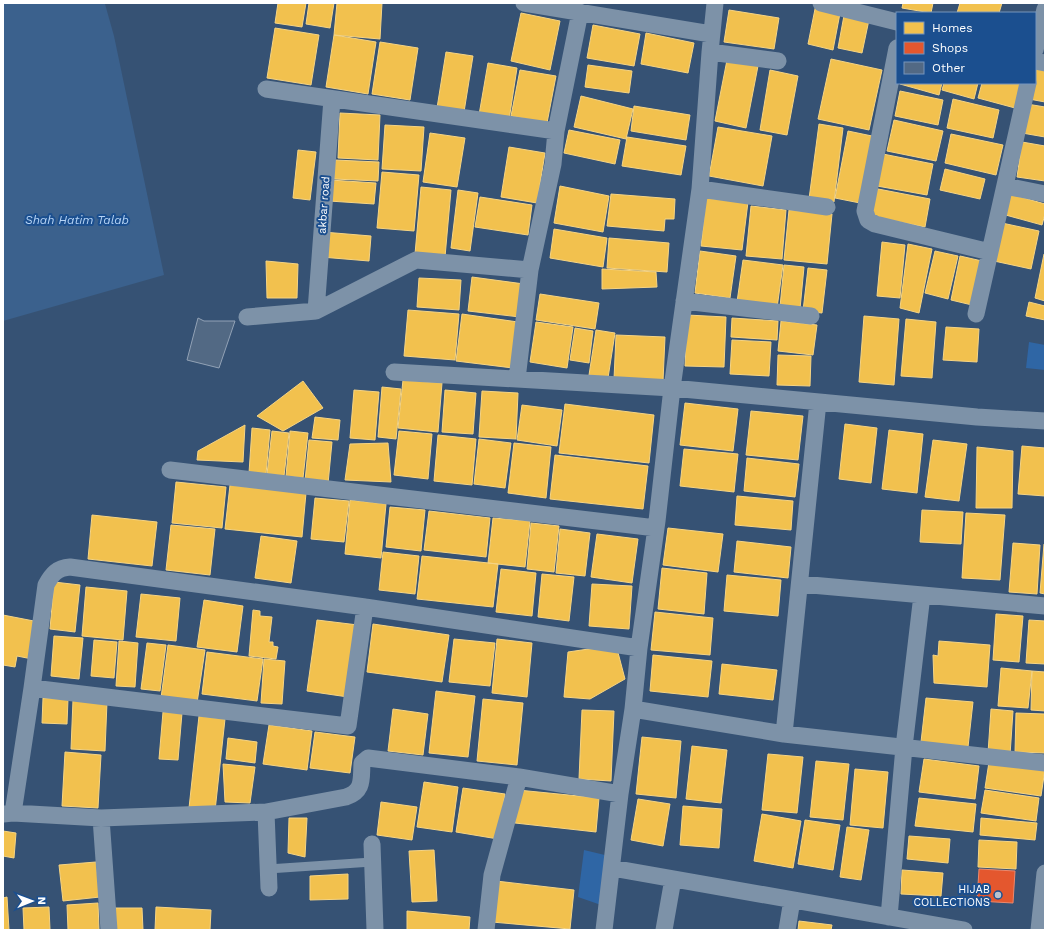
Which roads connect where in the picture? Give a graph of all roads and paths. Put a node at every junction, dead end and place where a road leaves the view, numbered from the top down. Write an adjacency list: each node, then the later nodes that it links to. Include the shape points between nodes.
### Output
1 (524, 3): 5 (street)
2 (715, 3): 7 (street)
3 (821, 3): 6 (street)
4 (1045, 9): 8 (street)
5 (580, 12): 7 (street); 15 (street)
6 (896, 22)
7 (711, 34): 9 (street)
8 (1036, 46)
9 (710, 52): 11 (street); 17 (street)
10 (896, 53): 20 (street, via 865,211 868,220 875,224)
11 (778, 61)
12 (1028, 84): 16 (street)
13 (266, 89): 14 (street)
14 (332, 99): 15 (street); 23 (street, akbar road)
15 (556, 131): 21 (street, via 553,164)
16 (1005, 186): 18 (street); 20 (street)
17 (700, 189): 19 (street); 22 (street)
18 (1045, 194)
19 (827, 207)
20 (990, 252): 24 (street)
21 (530, 270): 23 (street, via 416,260); 28 (street)
22 (684, 301): 25 (street); 29 (street)
23 (316, 311): 26 (street)
24 (976, 314)
25 (810, 316)
26 (247, 317)
27 (394, 372): 28 (street)
28 (517, 380): 29 (street)
29 (672, 388): 30 (street); 33 (street)
30 (818, 402): 31 (street); 34 (street)
31 (1045, 421)
32 (170, 470): 33 (street)
33 (656, 528): 38 (street)
34 (800, 584): 35 (street); 41 (street)
35 (922, 595): 36 (street); 42 (street)
36 (1045, 606)
37 (365, 607): 38 (street); 39 (street, via 62,568 53,574 46,585); 39 (street, via 348,726)
38 (639, 648): 40 (street)
39 (32, 688): 47 (street)
40 (633, 710): 41 (street); 45 (street)
41 (784, 734): 42 (street)
42 (904, 747): 43 (street); 57 (street)
43 (1045, 763)
44 (518, 777): 45 (street); 46 (street, via 368,758 362,763 361,785 353,794); 61 (street, via 492,875)
45 (620, 794): 51 (street)
46 (266, 812): 48 (street); 52 (street)
47 (8, 814): 48 (street)
48 (101, 818): 59 (street)
49 (372, 844): 50 (street)
50 (372, 862): 52 (lane); 60 (street)
51 (612, 868): 54 (street); 62 (street)
52 (268, 869): 55 (street)
53 (1045, 872): 66 (street)
54 (673, 879): 56 (street); 63 (street)
55 (269, 888)
56 (792, 900): 57 (street); 64 (street)
57 (889, 917): 58 (street)
58 (923, 926): 65 (street)
59 (109, 930)
60 (375, 930)
61 (486, 930)
62 (604, 930)
63 (664, 930)
64 (787, 930)
65 (964, 930)
66 (1039, 930)

